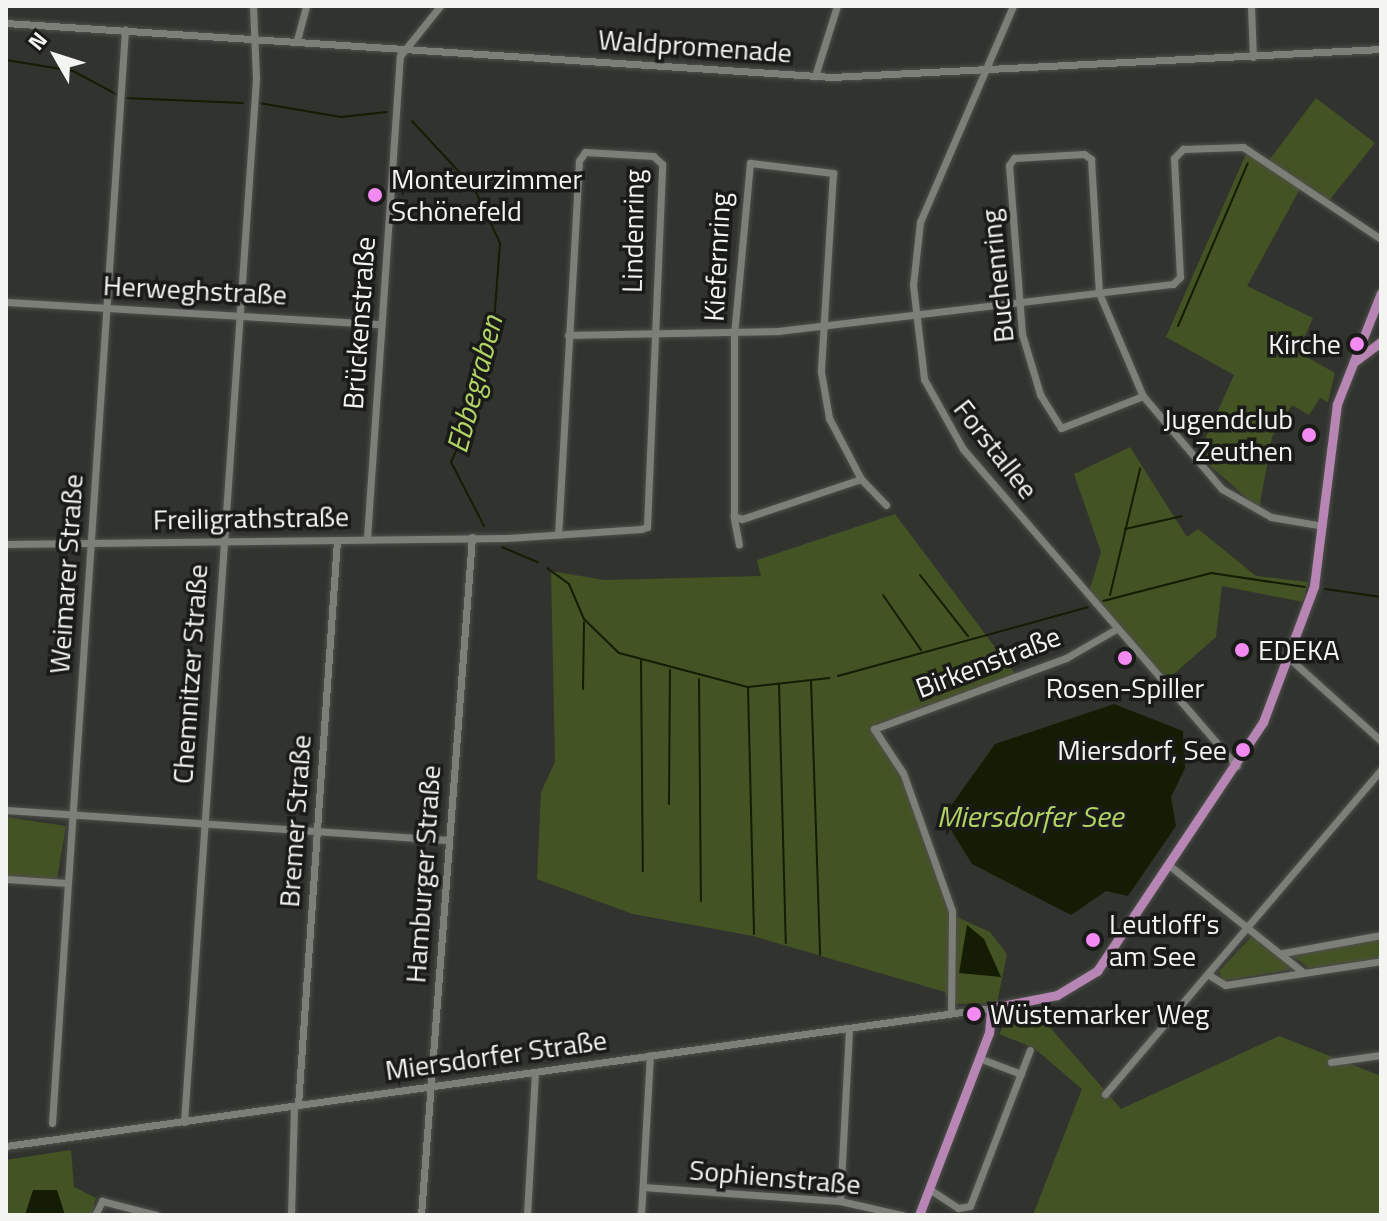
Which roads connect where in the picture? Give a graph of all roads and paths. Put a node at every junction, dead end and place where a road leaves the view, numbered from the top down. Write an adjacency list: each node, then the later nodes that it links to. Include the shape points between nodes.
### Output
1 (253, 6): 9 (street, Chemnitzer Straße)
2 (306, 6): 10 (street)
3 (440, 6): 11 (street)
4 (837, 6): 15 (street)
5 (1013, 6): 14 (street, Forstallee)
6 (1251, 6): 13 (street)
7 (6, 23): 8 (street, Waldpromenade)
8 (125, 29): 9 (street, Waldpromenade); 21 (street, Weimarer Straße)
9 (257, 38): 10 (street, Waldpromenade); 22 (street, Chemnitzer Straße)
10 (297, 40): 11 (street, Waldpromenade)
11 (404, 47): 15 (street, Waldpromenade); 24 (street, Brückenstraße)
12 (1381, 49): 13 (street, Waldpromenade)
13 (1253, 57): 14 (street, Waldpromenade)
14 (983, 71): 15 (street, Waldpromenade); 23 (street, Forstallee, via 923,211)
15 (815, 76)
16 (1381, 239): 17 (street, via 1243,147 1177,152 1178,282)
17 (1099, 293): 20 (street); 20 (street, Buchenring, via 1091,159 1014,158); 31 (street, Buchenring)
18 (1381, 293): 30 (main road)
19 (6, 302): 21 (street, Herweghstraße)
20 (1017, 304): 23 (street); 31 (street, Buchenring, via 1035,381 1061,428)
21 (103, 307): 22 (street, Herweghstraße); 42 (street, Weimarer Straße)
22 (235, 314): 24 (street, Herweghstraße); 41 (street, Chemnitzer Straße)
23 (914, 318): 25 (street); 45 (street, Forstallee, via 924,379 946,426)
24 (381, 324): 39 (street, Brückenstraße)
25 (823, 327): 27 (street); 27 (street, Kiefernring, via 833,173 750,163); 32 (street, Kiefernring, via 826,408)
26 (568, 335): 28 (street); 28 (street, Lindenring, via 579,161 585,152 653,156 662,164); 36 (street, Lindenring)
27 (734, 335): 28 (street); 34 (street, Kiefernring)
28 (652, 336): 36 (street, Lindenring, via 647,527)
29 (1381, 342): 30 (main road)
30 (1354, 362): 35 (main road, via 1336,408)
31 (1143, 396): 35 (street, via 1222,489 1271,517)
32 (861, 479): 33 (street, Kiefernring); 34 (street)
33 (886, 505)
34 (734, 519): 44 (street, Kiefernring)
35 (1318, 525): 46 (main road, via 1314,586)
36 (558, 534): 38 (street, Lindenring)
37 (472, 537): 38 (street, Freiligrathstraße); 39 (street, Freiligrathstraße); 54 (street, Hamburger Straße)
38 (497, 537)
39 (367, 538): 40 (street, Freiligrathstraße)
40 (337, 540): 41 (street, Freiligrathstraße); 53 (street, Bremer Straße)
41 (220, 541): 42 (street, Freiligrathstraße); 52 (street, Chemnitzer Straße)
42 (91, 543): 43 (street, Freiligrathstraße); 51 (street, Weimarer Straße)
43 (6, 544)
44 (739, 545)
45 (1116, 629): 48 (street, Forstallee); 65 (street, Birkenstraße, via 1066,658 874,729 903,773 952,911)
46 (1290, 659): 47 (street); 48 (main road)
47 (1381, 741)
48 (1237, 766): 55 (main road)
49 (1381, 770): 58 (street)
50 (6, 810): 51 (street)
51 (73, 814): 52 (street); 57 (street, Weimarer Straße)
52 (202, 822): 53 (street); 77 (street, Chemnitzer Straße)
53 (316, 831): 54 (street); 76 (street, Bremer Straße)
54 (447, 840): 74 (street, Hamburger Straße)
55 (1170, 866): 58 (street); 64 (main road, via 1091,977 1057,995)
56 (6, 879): 57 (street)
57 (68, 883): 78 (street, Weimarer Straße)
58 (1250, 928): 60 (street); 63 (street)
59 (1381, 935): 60 (street)
60 (1283, 953): 62 (street)
61 (1381, 961): 62 (street)
62 (1304, 973): 63 (street, via 1225,985)
63 (1209, 975): 75 (street)
64 (991, 1008): 65 (street, Miersdorfer Straße); 70 (main road)
65 (951, 1013): 66 (street, Miersdorfer Straße)
66 (849, 1028): 68 (street, Miersdorfer Straße); 82 (street)
67 (1030, 1050): 73 (street)
68 (650, 1055): 72 (street, Miersdorfer Straße); 80 (street)
69 (1381, 1055): 71 (street)
70 (979, 1058): 73 (street); 81 (main road)
71 (1331, 1062)
72 (535, 1072): 74 (street, Miersdorfer Straße); 87 (street)
73 (1021, 1074): 81 (street, via 970,1206 958,1208)
74 (430, 1087): 76 (street, Miersdorfer Straße); 86 (street, Hamburger Straße)
75 (1105, 1094)
76 (296, 1106): 77 (street, Miersdorfer Straße); 85 (street, Bremer Straße)
77 (184, 1122): 79 (street, Miersdorfer Straße)
78 (52, 1123)
79 (6, 1146)
80 (643, 1187): 82 (street, Sophienstraße); 88 (street)
81 (929, 1189): 90 (main road)
82 (840, 1201): 89 (street, Sophienstraße)
83 (95, 1215): 84 (street, via 102,1201)
84 (156, 1215)
85 (291, 1215)
86 (421, 1215)
87 (527, 1215)
88 (641, 1215)
89 (902, 1215)
90 (919, 1215)

